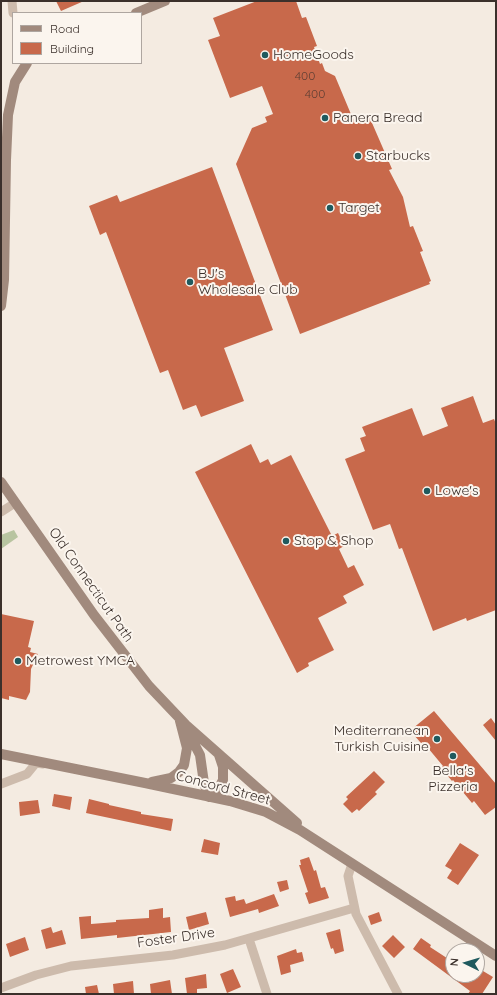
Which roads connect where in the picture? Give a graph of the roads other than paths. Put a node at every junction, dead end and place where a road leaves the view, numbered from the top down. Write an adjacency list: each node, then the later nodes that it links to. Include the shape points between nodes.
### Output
1 (12, 1): 3 (street)
2 (165, 1): 4 (main road)
3 (13, 12)
4 (138, 12)
5 (26, 64): 6 (main road, via 17,77 11,94)
6 (3, 160): 7 (main road, via 4,280)
7 (1, 306)
8 (1, 482): 9 (main road, Old Connecticut Path)
9 (15, 503): 10 (street); 11 (main road, Old Connecticut Path, via 122,653)
10 (1, 512)
11 (179, 719): 12 (main road, Old Connecticut Path); 15 (main road, via 186,742 187,757 184,765 171,778); 17 (main road, Old Connecticut Path, via 200,755 205,788)
12 (218, 753): 17 (main road, via 223,767 223,780 218,790); 18 (main road, Old Connecticut Path)
13 (1, 754): 14 (main road, Concord Street)
14 (57, 765): 15 (main road, Concord Street); 16 (street, via 36,763 27,774)
15 (145, 782): 17 (main road, Concord Street)
16 (1, 784)
17 (209, 797): 18 (main road, Concord Street, via 266,812 288,822)
18 (318, 842): 19 (main road, Concord Street)
19 (352, 864): 20 (street, via 348,876); 22 (main road, Concord Street)
20 (354, 908): 21 (street, Foster Drive); 25 (street)
21 (249, 939): 23 (street, Foster Drive, via 179,954 64,967); 24 (street)
22 (496, 956)
23 (1, 988)
24 (267, 994)
25 (398, 994)

